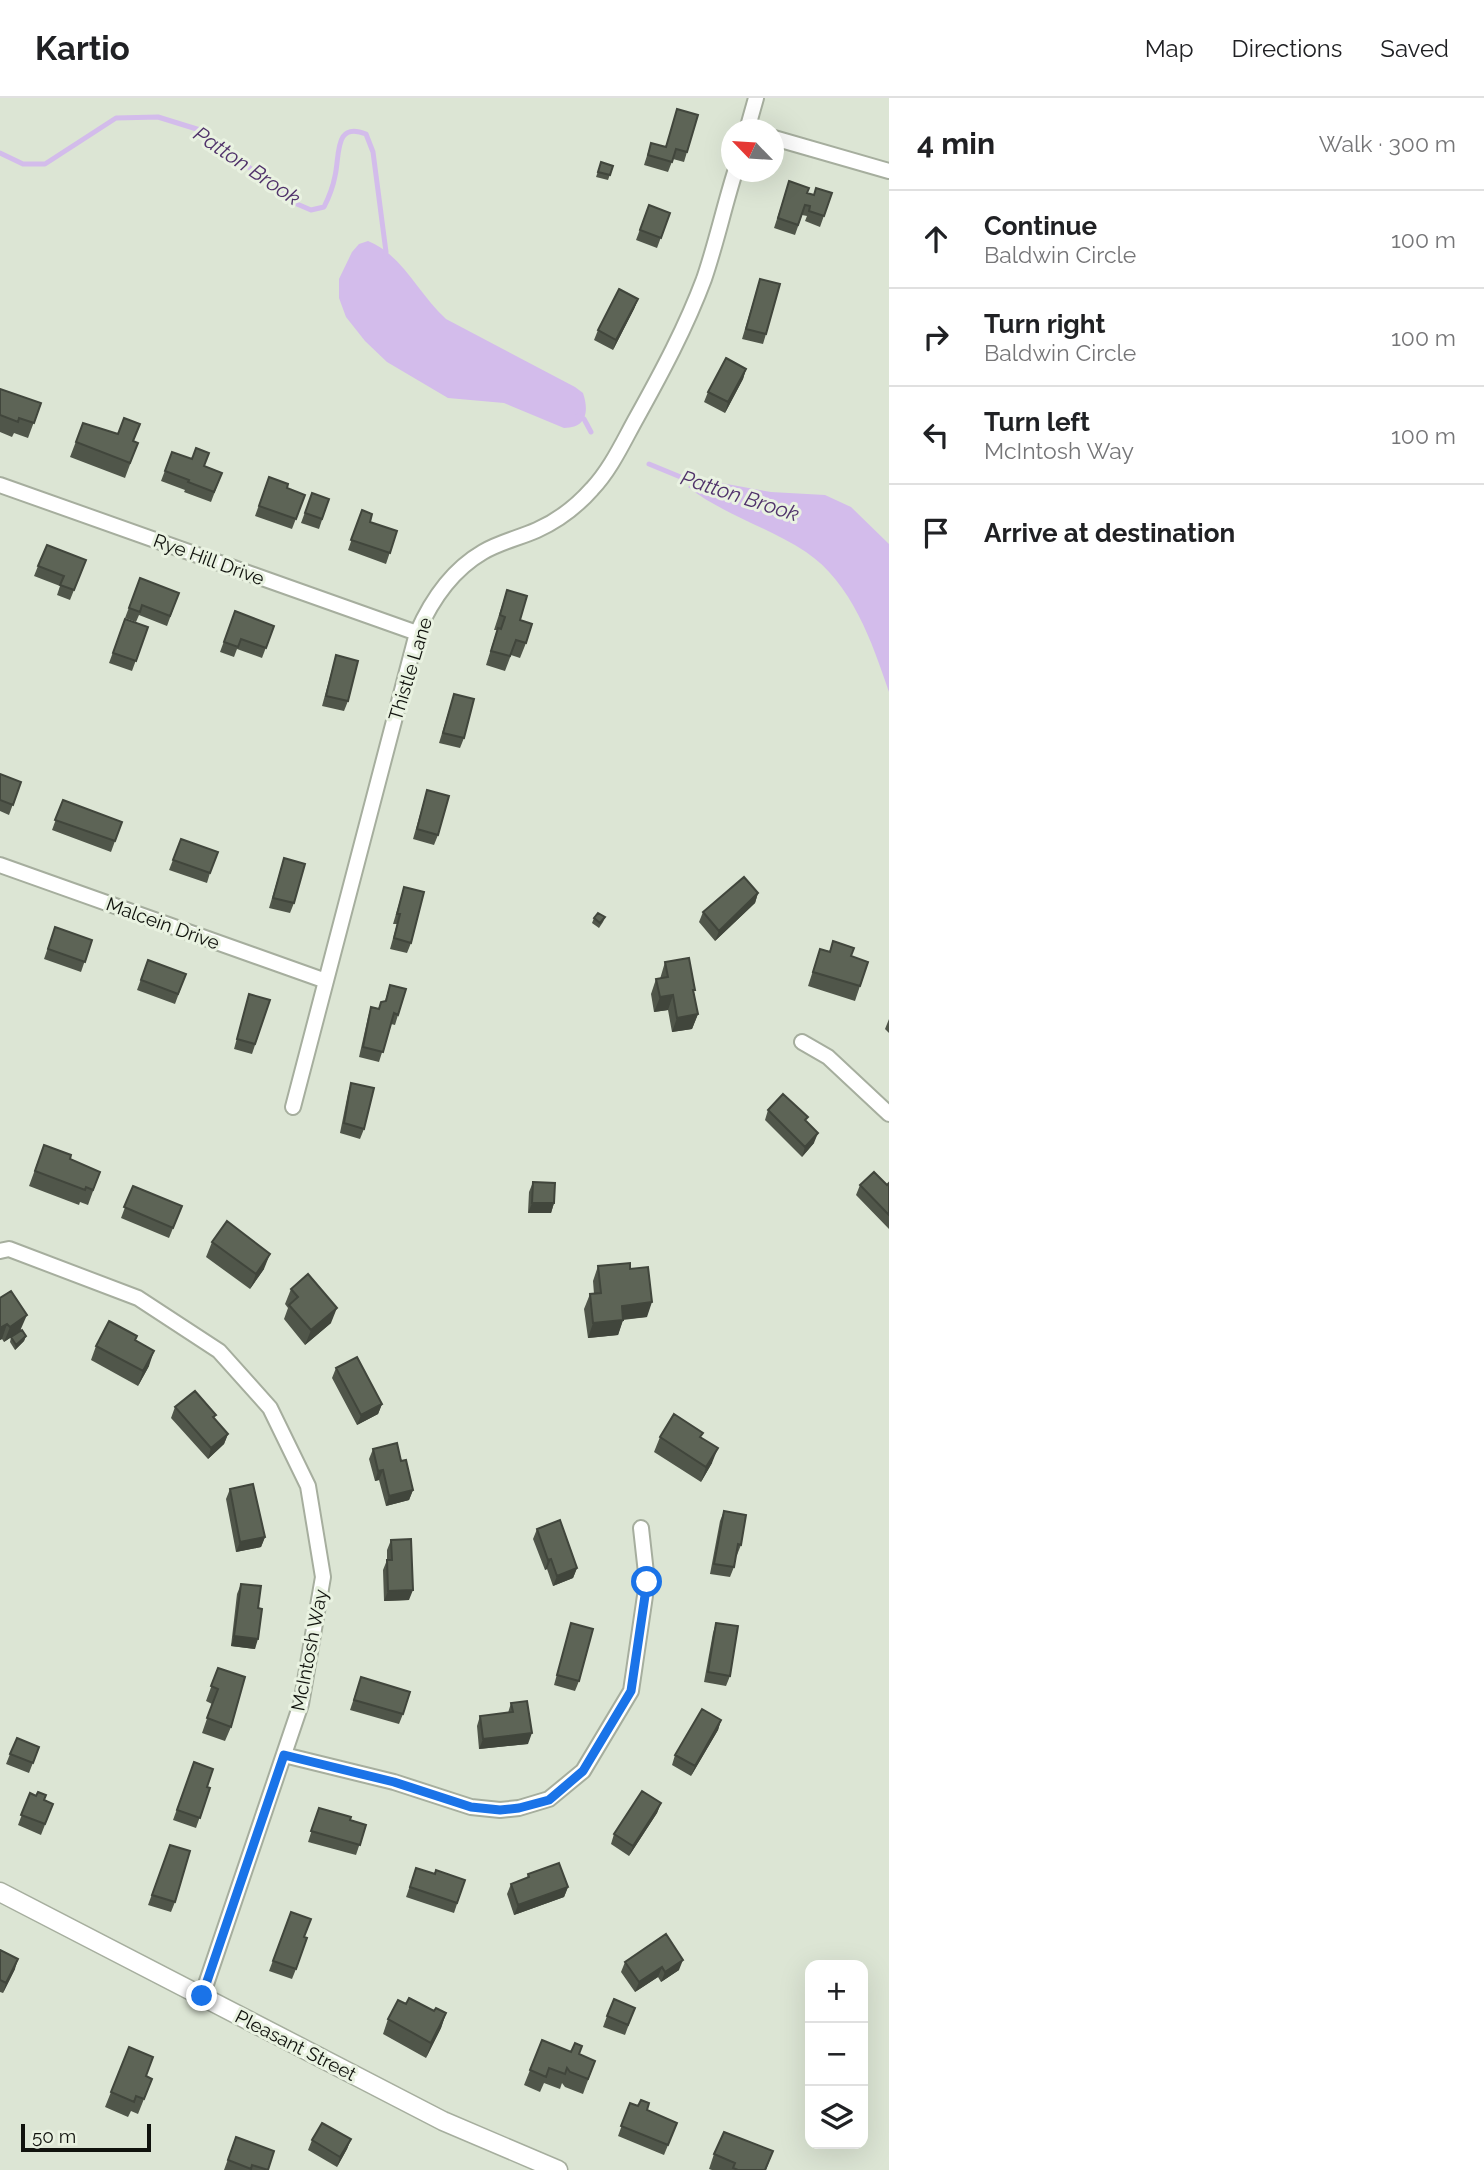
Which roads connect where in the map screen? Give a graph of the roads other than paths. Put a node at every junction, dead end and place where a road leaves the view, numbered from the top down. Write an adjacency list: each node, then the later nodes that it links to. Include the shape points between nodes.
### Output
1 (756, 98): 2 (street)
2 (750, 119)
3 (784, 141): 4 (street)
4 (889, 172)
5 (731, 182): 7 (street, Thistle Lane, via 687,322 608,470 558,519 482,552 460,569 426,613)
6 (0, 485): 7 (street, Rye Hill Drive)
7 (417, 633): 9 (street, Thistle Lane)
8 (0, 865): 9 (street, Malcein Drive)
9 (326, 981): 11 (street, Thistle Lane)
10 (802, 1042): 12 (street, via 828,1058)
11 (293, 1107)
12 (889, 1114)
13 (0, 1251): 15 (street, McIntosh Way, via 9,1249 138,1298 219,1351 270,1408 308,1486 323,1577 301,1703)
14 (641, 1528): 15 (street, via 647,1582 631,1691 583,1771 549,1800 500,1810 471,1807)
15 (284, 1755): 17 (street, McIntosh Way)
16 (0, 1892): 17 (street, Pleasant Street)
17 (202, 1996): 18 (street, Pleasant Street, via 443,2121)
18 (558, 2170)

